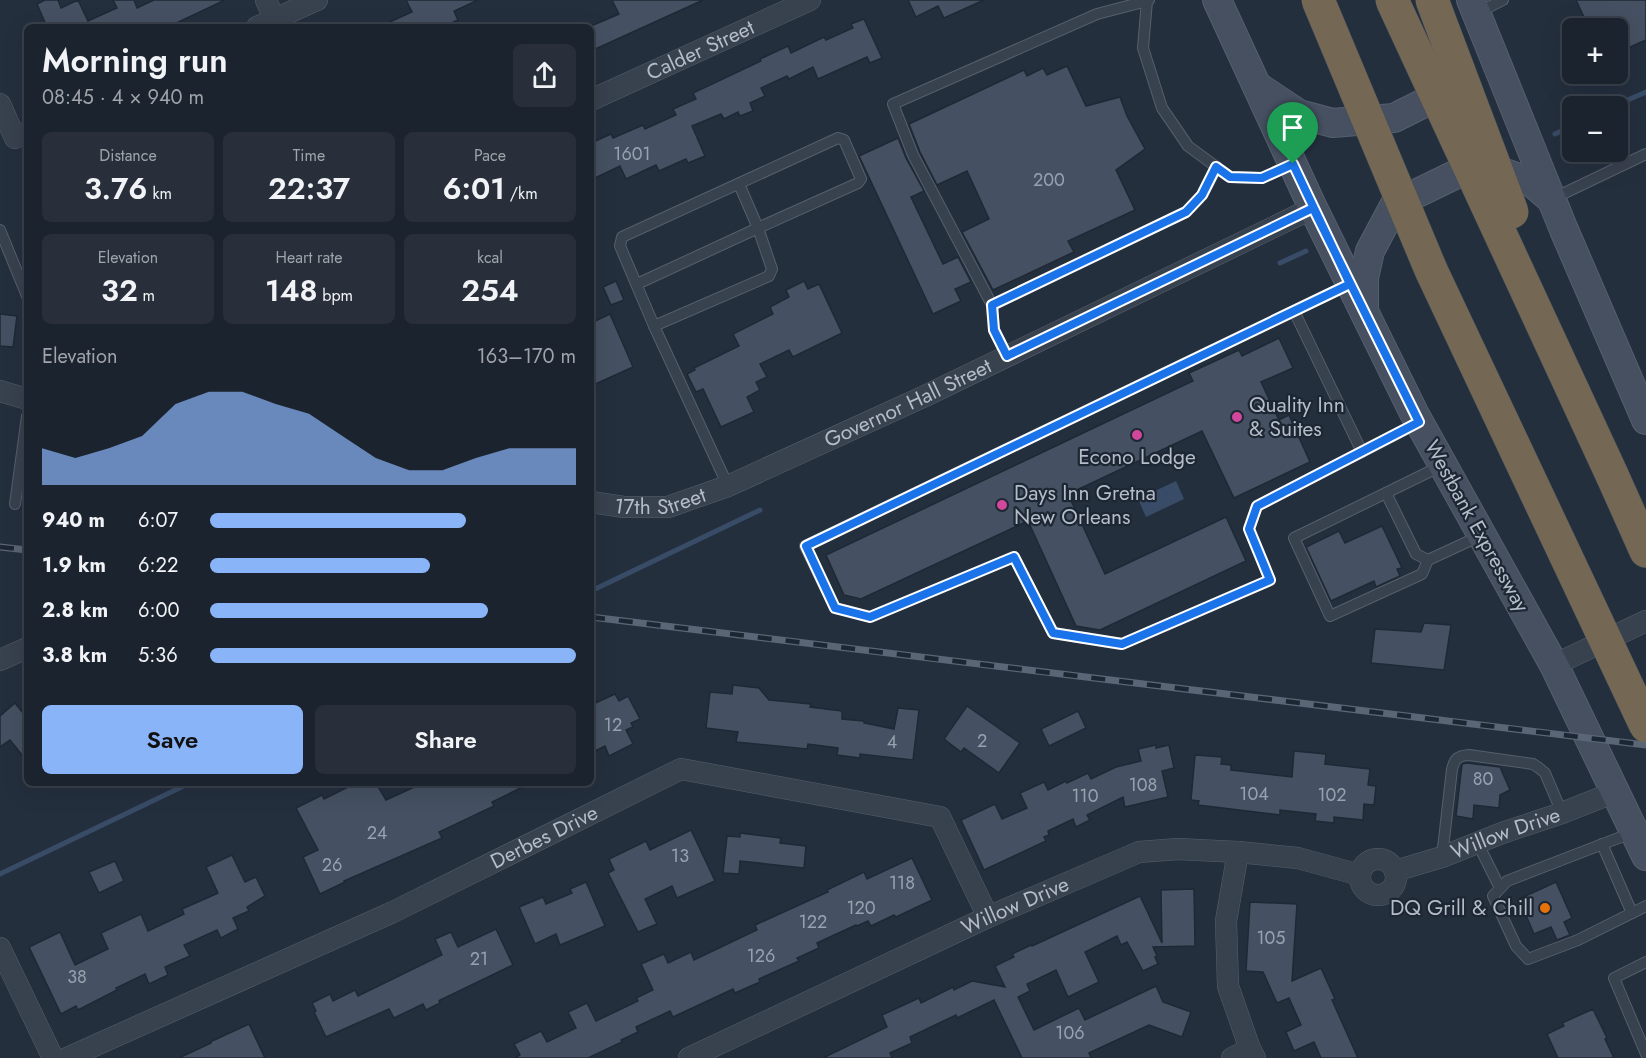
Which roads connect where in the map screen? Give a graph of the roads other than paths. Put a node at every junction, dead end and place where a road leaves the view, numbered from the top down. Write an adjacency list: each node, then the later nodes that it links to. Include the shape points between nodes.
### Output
1 (316, 0): 11 (street)
2 (810, 0): 13 (street, Calder Street)
3 (1148, 0): 18 (lane, via 1143,48 1161,108 1188,146); 28 (lane, via 1097,14 893,104 913,155)
4 (1217, 0): 12 (main road, Westbank Expressway)
5 (1297, 0): 24 (highway, bridge, via 1327,50)
6 (1318, 0): 24 (highway, bridge)
7 (1392, 0): 40 (highway, bridge)
8 (1432, 0): 40 (highway, bridge)
9 (1503, 0): 10 (lane)
10 (1473, 4): 12 (main road, via 1466,34 1448,74 1428,100 1394,118 1333,123 1299,114); 20 (main road)
11 (269, 18)
12 (1257, 86): 17 (main road, Westbank Expressway)
13 (594, 99)
14 (0, 104): 15 (street)
15 (21, 135)
16 (1646, 154): 20 (lane)
17 (1293, 164): 18 (lane, via 1262,178 1230,177); 21 (main road, Westbank Expressway)
18 (1216, 167): 28 (lane, via 1202,195 1186,212)
19 (739, 184): 22 (lane); 22 (lane, via 838,138 844,140 861,179); 25 (lane, via 622,237 620,246)
20 (1551, 199): 30 (main road, via 1531,182 1499,171 1467,169 1395,204 1370,251 1364,278); 35 (main road)
21 (1313, 208): 26 (main road, Westbank Expressway); 32 (street, Governor Hall Street)
22 (758, 228): 25 (lane); 31 (lane, via 772,269 769,276)
23 (0, 230): 27 (lane)
24 (1431, 270): 52 (highway, bridge)
25 (637, 284): 31 (lane)
26 (1350, 284): 29 (lane); 30 (main road, Westbank Expressway)
27 (24, 289)
28 (992, 305): 32 (lane, via 994,330)
29 (1294, 311): 38 (lane); 38 (lane, via 806,546 835,608 870,617 1014,557 1053,633 1122,644 1270,580 1249,529 1257,506)
30 (1364, 311): 36 (main road, Westbank Expressway)
31 (654, 326): 41 (lane)
32 (1007, 356): 41 (street, Governor Hall Street)
33 (0, 391): 34 (street)
34 (24, 398)
35 (1646, 419)
36 (1419, 422): 38 (lane); 39 (main road, Westbank Expressway)
37 (24, 438): 44 (lane)
38 (1362, 452)
39 (1443, 465): 42 (lane); 45 (main road, Westbank Expressway)
40 (1612, 475): 46 (highway)
41 (728, 486): 43 (street, 17th Street, via 668,507)
42 (1386, 493): 47 (lane, via 1416,554); 47 (lane, via 1294,538 1330,616 1422,574)
43 (594, 502)
44 (15, 504)
45 (1482, 535): 47 (lane); 51 (main road, Westbank Expressway)
46 (1646, 551)
47 (1428, 560)
48 (1646, 621): 51 (street)
49 (24, 649): 50 (street)
50 (0, 660)
51 (1554, 665): 53 (main road, Westbank Expressway)
52 (1646, 726)
53 (1615, 792): 54 (street, Willow Drive); 57 (main road, Westbank Expressway)
54 (1562, 813): 55 (street, Willow Drive); 59 (lane, via 1545,773 1533,764 1459,756 1452,769)
55 (1478, 844): 59 (street, Willow Drive); 60 (lane)
56 (1602, 844): 57 (lane); 60 (lane, via 1507,881); 62 (lane)
57 (1640, 844)
58 (1238, 852): 59 (street, Willow Drive, via 1298,858 1360,875 1366,891 1383,895 1392,888 1395,872); 63 (street, Willow Drive, via 1139,852); 67 (street, via 1226,921 1228,986)
59 (1442, 857)
60 (1500, 888): 62 (lane, via 1493,896 1516,946 1528,959)
61 (1646, 906): 62 (lane)
62 (1632, 913)
63 (988, 917): 69 (street, Derbes Drive, via 940,817 681,770 393,912); 70 (street, Willow Drive)
64 (0, 948): 68 (street)
65 (1646, 962): 66 (lane, via 1614,978)
66 (1646, 1054)
67 (1246, 1055)
68 (53, 1058)
69 (67, 1058)
70 (689, 1058)

